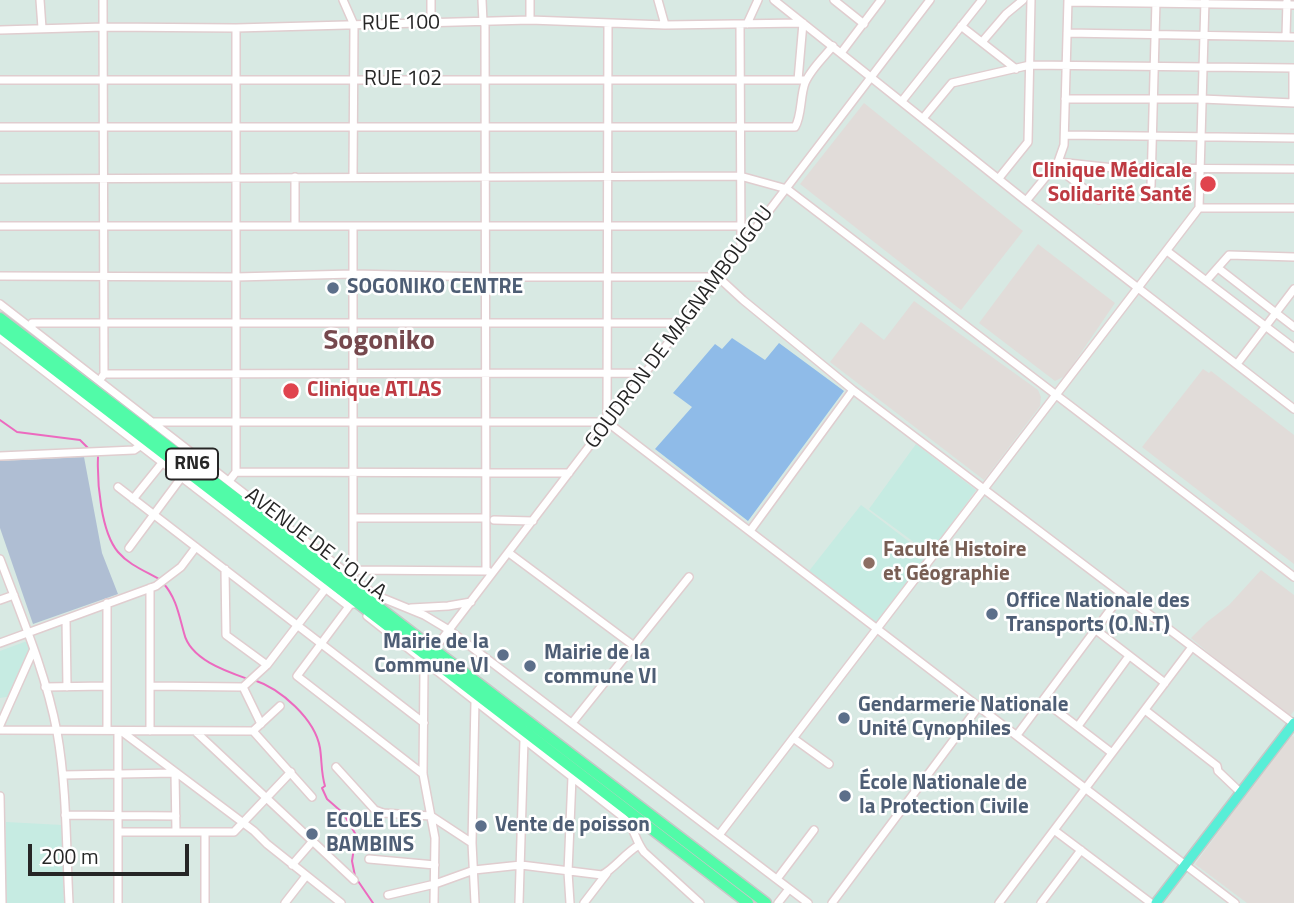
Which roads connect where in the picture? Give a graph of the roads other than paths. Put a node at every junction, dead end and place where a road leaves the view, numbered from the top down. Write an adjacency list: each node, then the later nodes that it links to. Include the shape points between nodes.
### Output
1 (40, 0): 31 (street)
2 (103, 0): 30 (street)
3 (343, 0): 28 (street)
4 (431, 0): 24 (street)
5 (482, 0): 21 (street)
6 (530, 0): 20 (street)
7 (658, 0): 25 (street)
8 (758, 0): 26 (street)
9 (774, 0): 23 (street)
10 (834, 0): 27 (street)
11 (881, 0): 27 (street)
12 (930, 0): 47 (street, GOUDRON DE MAGNAMBOUGOU)
13 (982, 0): 29 (street)
14 (1023, 0): 38 (street)
15 (1031, 0): 41 (street)
16 (1068, 1): 17 (street); 34 (street)
17 (1156, 1): 18 (street); 35 (street)
18 (1205, 1): 19 (street); 36 (street)
19 (1289, 3): 37 (street)
20 (530, 20): 21 (street, RUE 100); 22 (street, RUE 100)
21 (484, 22): 24 (street, RUE 100); 52 (street)
22 (608, 23): 25 (street, RUE 100); 53 (street)
23 (803, 23): 26 (street, RUE 100); 39 (street); 55 (street)
24 (431, 24): 28 (street, RUE 100)
25 (665, 24): 26 (street, RUE 100)
26 (744, 24): 54 (street)
27 (864, 24): 40 (street)
28 (354, 25): 32 (street, RUE 100); 51 (street)
29 (961, 26): 38 (street); 59 (street)
30 (104, 27): 31 (street, RUE 100); 32 (street, RUE 100); 49 (street)
31 (42, 28): 33 (street, RUE 100)
32 (236, 28): 50 (street)
33 (0, 30)
34 (1067, 33): 35 (street); 42 (street)
35 (1155, 34): 36 (street); 43 (street)
36 (1203, 37): 37 (street); 44 (street)
37 (1290, 37)
38 (982, 43): 46 (street)
39 (833, 46): 40 (street); 55 (street)
40 (841, 53): 47 (street)
41 (1030, 65): 42 (street); 46 (street); 84 (street, via 1028,142)
42 (1066, 66): 43 (street); 56 (street)
43 (1154, 67): 44 (street); 58 (street)
44 (1203, 68): 45 (street); 57 (street)
45 (1293, 68): 60 (street)
46 (1016, 69): 61 (street, via 952,83)
47 (872, 77): 59 (street); 87 (street, GOUDRON DE MAGNAMBOUGOU)
48 (0, 80): 49 (street, RUE 102)
49 (103, 80): 50 (street, RUE 102); 63 (street)
50 (236, 80): 51 (street, RUE 102); 64 (street)
51 (353, 80): 52 (street, RUE 102); 65 (street)
52 (484, 80): 53 (street, RUE 102); 66 (street)
53 (607, 80): 54 (street, RUE 102); 67 (street)
54 (740, 80): 55 (street, RUE 102); 68 (street)
55 (802, 80): 68 (street, via 795,127)
56 (1065, 99): 58 (street); 69 (street)
57 (1202, 99): 58 (street); 60 (street); 71 (street)
58 (1153, 100): 70 (street)
59 (902, 101): 61 (street)
60 (1294, 103)
61 (923, 117): 84 (street)
62 (0, 127): 63 (street)
63 (103, 127): 64 (street); 82 (street)
64 (236, 127): 65 (street); 83 (street)
65 (353, 127): 66 (street); 80 (street)
66 (484, 127): 67 (street); 81 (street)
67 (607, 127): 68 (street); 77 (street)
68 (740, 127): 78 (street)
69 (1065, 135): 70 (street); 73 (street)
70 (1153, 136): 71 (street); 74 (street)
71 (1201, 137): 72 (street); 75 (street)
72 (1294, 138)
73 (1056, 164): 74 (street); 88 (street); 89 (street)
74 (1152, 167): 75 (street); 86 (street)
75 (1200, 168): 76 (street); 90 (street)
76 (1294, 169)
77 (607, 176): 78 (street); 81 (street); 98 (street)
78 (740, 176): 87 (street); 99 (street)
79 (295, 177): 80 (street); 83 (street); 95 (street)
80 (353, 177): 81 (street)
81 (484, 177): 97 (street)
82 (104, 178): 83 (street); 85 (street); 93 (street)
83 (236, 178): 94 (street)
84 (999, 178): 89 (street)
85 (0, 179)
86 (1151, 186)
87 (787, 189): 100 (street, GOUDRON DE MAGNAMBOUGOU); 138 (street)
88 (1098, 200)
89 (1026, 201): 113 (street)
90 (1199, 208): 91 (street); 102 (street)
91 (1294, 208)
92 (0, 226): 93 (street)
93 (104, 226): 94 (street); 107 (street)
94 (236, 226): 95 (street); 108 (street)
95 (295, 226): 96 (street)
96 (353, 226): 97 (street); 105 (street)
97 (485, 226): 98 (street); 109 (street)
98 (607, 226): 99 (street); 110 (street)
99 (741, 226): 100 (street); 101 (street)
100 (755, 230): 101 (street, GOUDRON DE MAGNAMBOUGOU)
101 (741, 248): 111 (street, GOUDRON DE MAGNAMBOUGOU)
102 (1167, 251): 112 (street); 113 (street)
103 (1294, 257): 104 (street, via 1229,255)
104 (1218, 268): 112 (street); 116 (street)
105 (353, 274): 108 (street); 109 (street); 123 (street)
106 (0, 276): 107 (street)
107 (104, 277): 108 (street); 118 (street)
108 (236, 277): 119 (street)
109 (485, 277): 110 (street); 120 (street)
110 (607, 277): 111 (street); 121 (street)
111 (718, 277): 122 (street, GOUDRON DE MAGNAMBOUGOU); 137 (street)
112 (1206, 281): 124 (street)
113 (1138, 288): 130 (street); 138 (street)
114 (1294, 289): 116 (street)
115 (0, 304): 127 (street, AVENUE DE L'O.U.A.)
116 (1274, 312): 124 (street); 125 (street)
117 (0, 318): 170 (highway, AVENUE DE L'O.U.A. / RN6)
118 (104, 323): 119 (street); 127 (street, via 32,323); 136 (street)
119 (236, 323): 123 (street); 134 (street)
120 (485, 323): 121 (street); 123 (street); 131 (street)
121 (607, 323): 122 (street); 132 (street)
122 (684, 323): 133 (street, GOUDRON DE MAGNAMBOUGOU)
123 (354, 325): 135 (street)
124 (1265, 326): 129 (street); 130 (street)
125 (1294, 327)
126 (0, 328): 170 (highway, AVENUE DE L'O.U.A. / RN6)
127 (32, 328): 136 (street, AVENUE DE L'O.U.A.)
128 (0, 337): 145 (street, AVENUE DE L'O.U.A.)
129 (1294, 348)
130 (1237, 364): 139 (street)
131 (485, 373): 132 (street); 135 (street); 143 (street)
132 (607, 373): 133 (street); 144 (street)
133 (646, 373): 144 (street, GOUDRON DE MAGNAMBOUGOU)
134 (236, 374): 135 (street); 136 (street); 141 (street)
135 (353, 374): 142 (street)
136 (101, 377): 140 (street, AVENUE DE L'O.U.A.)
137 (853, 390): 155 (street); 161 (street)
138 (1056, 395): 155 (street); 169 (street)
139 (1294, 408)
140 (152, 422): 141 (street); 153 (street, AVENUE DE L'O.U.A.)
141 (236, 422): 142 (street); 148 (street)
142 (353, 422): 143 (street); 149 (street)
143 (486, 422): 144 (street); 150 (street)
144 (607, 422): 151 (street, GOUDRON DE MAGNAMBOUGOU); 161 (street)
145 (140, 446): 146 (street, via 83,454); 147 (street, AVENUE DE L'O.U.A.)
146 (0, 456)
147 (162, 463): 152 (street, AVENUE DE L'O.U.A.); 156 (street)
148 (236, 472): 149 (street); 153 (street)
149 (353, 472): 150 (street); 158 (street)
150 (486, 473): 151 (street); 159 (street)
151 (569, 473): 160 (street, GOUDRON DE MAGNAMBOUGOU)
152 (181, 478): 157 (street); 172 (street, AVENUE DE L'O.U.A.)
153 (229, 481): 170 (street, AVENUE DE L'O.U.A.)
154 (118, 487): 156 (street)
155 (984, 489): 173 (street); 182 (street)
156 (133, 499): 157 (street)
157 (153, 514): 162 (street); 163 (street)
158 (353, 518): 159 (street); 170 (street)
159 (490, 519): 160 (street); 167 (street)
160 (533, 521): 164 (street, GOUDRON DE MAGNAMBOUGOU)
161 (750, 531): 182 (street)
162 (196, 547): 166 (street); 171 (street, via 181,567)
163 (129, 548)
164 (509, 552): 167 (street, GOUDRON DE MAGNAMBOUGOU); 188 (street)
165 (0, 559): 174 (street)
166 (225, 569): 181 (street); 193 (street, via 226,635)
167 (489, 572): 170 (street); 176 (street, GOUDRON DE MAGNAMBOUGOU)
168 (689, 577): 188 (street)
169 (1294, 577)
170 (348, 579): 178 (street); 179 (street, AVENUE DE L'O.U.A.); 191 (highway, AVENUE DE L'O.U.A. / RN6)
171 (153, 587): 177 (street); 196 (street)
172 (326, 588): 178 (street, AVENUE DE L'O.U.A.); 181 (street)
173 (1122, 594): 184 (street); 189 (street)
174 (14, 595): 175 (street); 185 (street)
175 (0, 600)
176 (471, 602): 179 (street); 183 (street, GOUDRON DE MAGNAMBOUGOU)
177 (107, 603): 180 (street); 195 (street)
178 (352, 605): 187 (street); 191 (street, AVENUE DE L'O.U.A.)
179 (407, 608): 183 (street, AVENUE DE L'O.U.A.)
180 (66, 619): 185 (street); 197 (street)
181 (297, 625): 187 (street); 193 (street)
182 (877, 628): 203 (street); 218 (street)
183 (449, 630): 191 (street, GOUDRON DE MAGNAMBOUGOU); 206 (street, AVENUE DE L'O.U.A.)
184 (1096, 630): 192 (street); 201 (street)
185 (28, 633): 186 (street); 190 (street)
186 (0, 643)
187 (321, 644): 205 (street); 226 (street, via 298,676)
188 (634, 646): 206 (street)
189 (1192, 647): 194 (street); 208 (street)
190 (33, 650): 199 (street); 210 (street)
191 (430, 656): 200 (street, AVENUE DE L'O.U.A.); 205 (street, via 424,670); 276 (highway, AVENUE DE L'O.U.A. / RN6); 277 (highway, AVENUE DE L'O.U.A. / RN6)
192 (1129, 656): 194 (street); 209 (street)
193 (267, 665): 198 (street)
194 (1165, 684): 204 (street)
195 (107, 686): 197 (street); 212 (street)
196 (150, 686): 198 (street); 214 (street)
197 (67, 687): 199 (street)
198 (243, 687): 207 (street)
199 (45, 688): 211 (street)
200 (475, 701): 219 (street, AVENUE DE L'O.U.A.); 246 (street)
201 (1044, 701): 209 (street); 217 (street)
202 (280, 706): 207 (street)
203 (979, 706): 217 (street); 280 (street)
204 (1145, 710): 220 (street); 230 (street, via 1217,766)
205 (424, 723): 226 (street)
206 (572, 723): 244 (street, AVENUE DE L'O.U.A.)
207 (261, 724): 216 (street)
208 (1294, 724): 230 (main road)
209 (1078, 726): 220 (street)
210 (0, 727): 211 (street)
211 (57, 730): 212 (street); 227 (street)
212 (107, 730): 213 (street)
213 (120, 731): 214 (street); 224 (street); 225 (street)
214 (150, 731): 215 (street)
215 (196, 731): 216 (street); 233 (street)
216 (253, 731): 223 (street)
217 (1017, 735): 229 (street)
218 (793, 738): 221 (street); 244 (street)
219 (524, 740): 228 (street, AVENUE DE L'O.U.A.); 253 (street)
220 (1112, 753): 229 (street)
221 (829, 764)
222 (336, 767): 237 (street, via 375,810)
223 (291, 772): 232 (street); 233 (street)
224 (175, 773): 225 (street); 236 (street); 238 (street)
225 (118, 774): 227 (street); 235 (street)
226 (424, 774): 237 (street)
227 (62, 775): 234 (street)
228 (572, 777): 247 (street, AVENUE DE L'O.U.A., via 633,827); 255 (street)
229 (1086, 788): 240 (street); 250 (street)
230 (1240, 792): 250 (main road)
231 (0, 796): 264 (street)
232 (312, 797)
233 (265, 799): 238 (street); 245 (street)
234 (65, 816): 235 (street); 265 (street)
235 (118, 816): 236 (street); 241 (street)
236 (176, 816): 242 (street)
237 (431, 816): 246 (street); 252 (street)
238 (243, 822): 243 (street, via 234,832); 251 (street)
239 (814, 830): 258 (street)
240 (1054, 830): 248 (street); 281 (street)
241 (118, 832): 242 (street); 266 (street)
242 (177, 832): 243 (street)
243 (205, 832): 267 (street)
244 (719, 835): 258 (street, AVENUE DE L'O.U.A.)
245 (312, 842): 251 (street); 259 (street)
246 (472, 843): 254 (street)
247 (639, 845): 256 (street); 275 (street, AVENUE DE L'O.U.A.)
248 (1081, 850): 263 (street); 282 (street)
249 (369, 859): 252 (street)
250 (1184, 864): 282 (main road); 283 (street)
251 (292, 865): 257 (street)
252 (435, 865): 260 (street)
253 (521, 865): 254 (street); 255 (street); 272 (street)
254 (474, 870): 260 (street); 271 (street)
255 (568, 872): 256 (street); 273 (street)
256 (608, 872): 274 (street)
257 (306, 876): 268 (street); 269 (street)
258 (776, 879): 261 (street, AVENUE DE L'O.U.A.)
259 (354, 880)
260 (435, 884): 262 (street); 270 (street)
261 (789, 889): 278 (street); 279 (street, AVENUE DE L'O.U.A.)
262 (388, 895)
263 (1042, 902)
264 (2, 903)
265 (69, 903)
266 (118, 903)
267 (205, 903)
268 (285, 903)
269 (341, 903)
270 (434, 903)
271 (475, 903)
272 (519, 903)
273 (570, 903)
274 (584, 903)
275 (700, 903)
276 (748, 903)
277 (766, 903)
278 (778, 903)
279 (808, 903)
280 (832, 903)
281 (999, 903)
282 (1154, 903)
283 (1235, 903)

